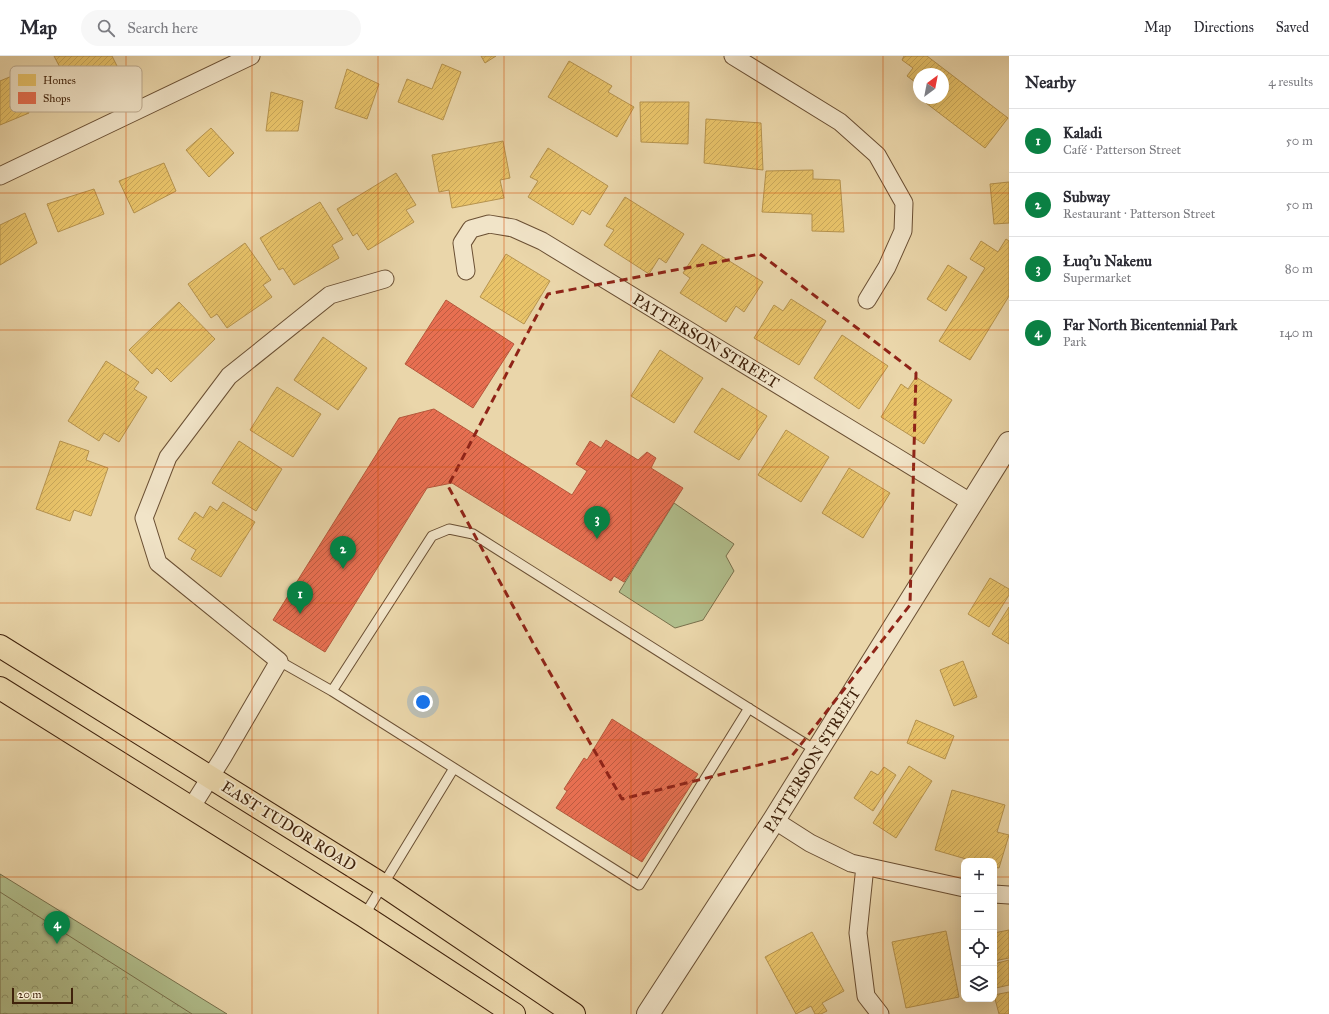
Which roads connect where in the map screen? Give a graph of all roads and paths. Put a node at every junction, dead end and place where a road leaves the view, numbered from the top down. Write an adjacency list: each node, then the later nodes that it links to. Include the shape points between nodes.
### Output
1 (251, 56): 3 (street)
2 (733, 56): 8 (street, via 840,122 877,155 904,204 903,231 887,267)
3 (142, 108)
4 (134, 112): 5 (street)
5 (0, 176)
6 (466, 271): 10 (street, PATTERSON STREET, via 462,243 471,229 489,224 513,228 542,241)
7 (384, 279): 12 (street, via 330,295 229,376 168,457 144,518 158,563)
8 (867, 300)
9 (1009, 443): 10 (street, PATTERSON STREET)
10 (972, 503): 16 (street, PATTERSON STREET)
11 (0, 646): 18 (main road, EAST TUDOR ROAD)
12 (280, 661): 14 (lane); 18 (street)
13 (0, 688): 19 (main road)
14 (332, 691): 15 (lane, via 432,536 449,529 473,534); 17 (lane)
15 (749, 708): 16 (lane); 17 (lane, via 639,884)
16 (818, 751): 20 (street, PATTERSON STREET)
17 (454, 768): 22 (lane)
18 (211, 777): 19 (street); 22 (main road, EAST TUDOR ROAD)
19 (191, 808): 26 (main road)
20 (774, 820): 21 (street, via 810,843 851,863); 29 (street, PATTERSON STREET)
21 (865, 866): 23 (street); 30 (street, via 858,933 866,996)
22 (383, 885): 26 (lane); 28 (main road, EAST TUDOR ROAD)
23 (961, 887)
24 (997, 894): 25 (street)
25 (1009, 896)
26 (364, 916): 27 (main road)
27 (514, 1014)
28 (574, 1014)
29 (648, 1014)
30 (880, 1014)

